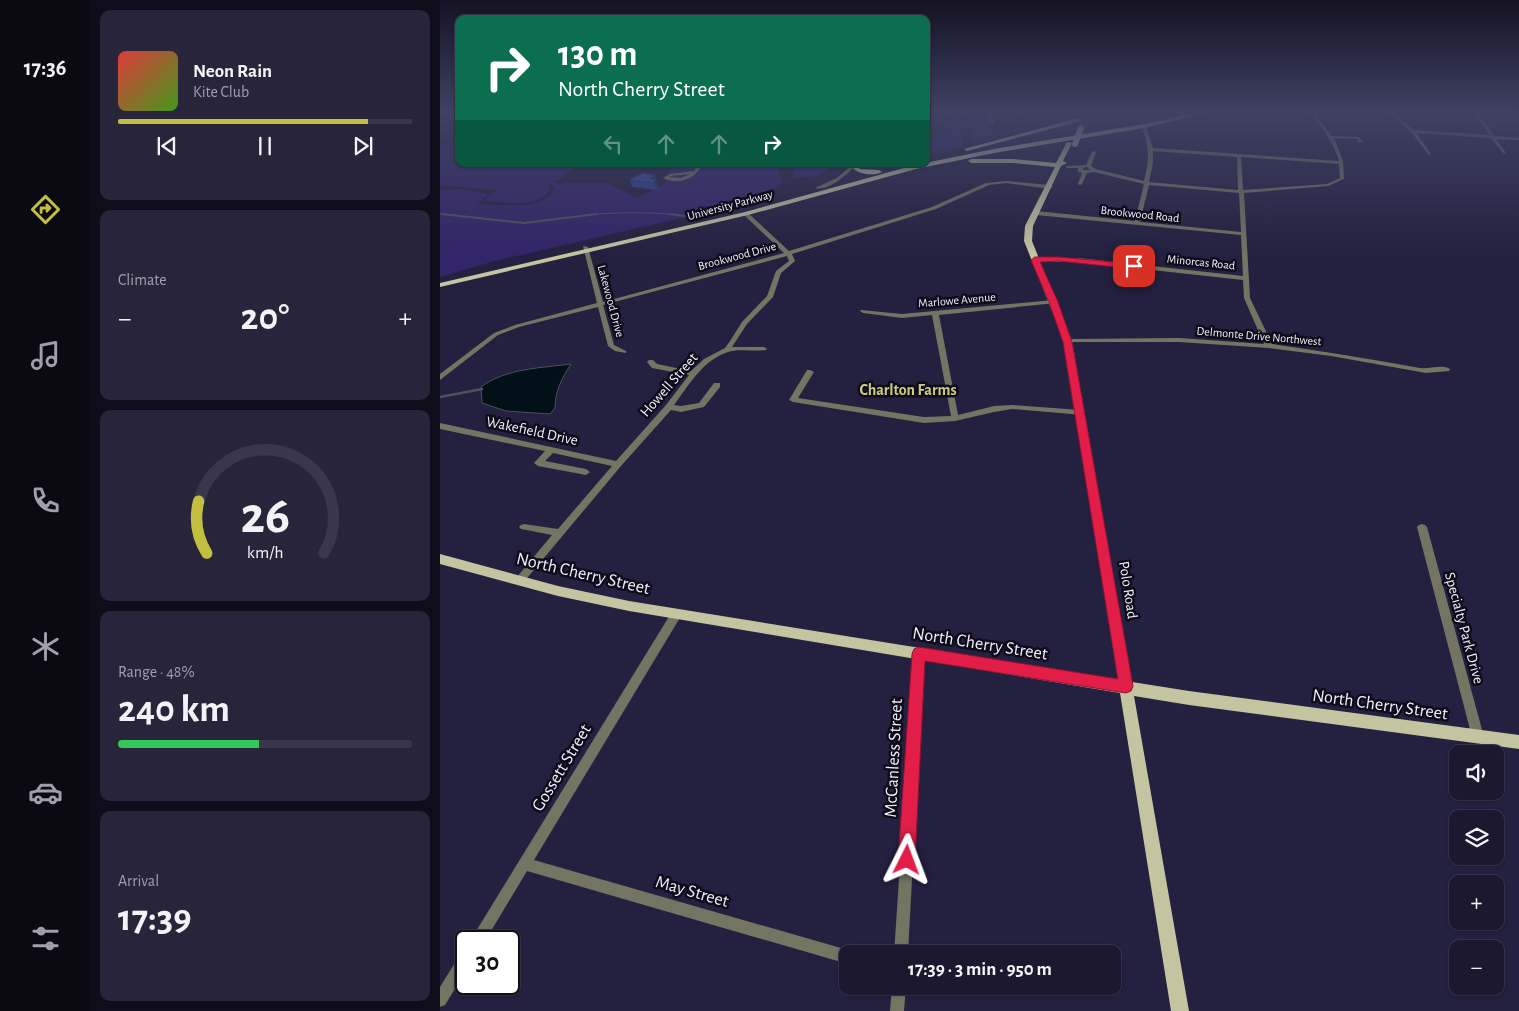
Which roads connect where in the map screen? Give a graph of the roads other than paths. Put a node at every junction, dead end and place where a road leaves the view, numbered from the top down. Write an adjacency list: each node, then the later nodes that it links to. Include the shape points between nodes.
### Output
1 (949, 160): 8 (main road, University Parkway)
2 (1066, 160): 10 (main road, Polo Road, bridge)
3 (1089, 160): 18 (street)
4 (1151, 160): 23 (street)
5 (1239, 160): 28 (street)
6 (1304, 160): 7 (street)
7 (1340, 163): 28 (street, via 1344,172 1342,179 1328,185)
8 (930, 164)
9 (930, 165): 10 (main road, via 973,161)
10 (1064, 165): 18 (street); 25 (main road, Polo Road)
11 (698, 167): 19 (street)
12 (852, 167): 26 (street, via 839,179)
13 (854, 167): 22 (street)
14 (855, 167): 20 (main road, via 863,172)
15 (899, 167): 20 (main road, University Parkway)
16 (919, 167): 21 (main road, University Parkway)
17 (921, 167): 21 (main road)
18 (1083, 169): 23 (street); 24 (street)
19 (695, 172): 19 (street, via 670,175 665,178 680,179)
20 (880, 172): 22 (main road, University Parkway)
21 (897, 172): 27 (main road, University Parkway)
22 (855, 178): 26 (main road, University Parkway); 27 (main road)
23 (1148, 182): 28 (street); 31 (street)
24 (1080, 184)
25 (1050, 186): 29 (main road, Polo Road); 34 (street, Brookwood Drive, via 1006,182 988,184 934,208)
26 (818, 188): 33 (main road, University Parkway)
27 (834, 189): 30 (main road, University Parkway)
28 (1241, 192): 32 (street)
29 (1036, 213): 31 (street, Brookwood Road); 35 (main road, Polo Road, via 1028,235)
30 (746, 214): 33 (main road, University Parkway); 34 (street)
31 (1137, 224): 32 (street, Brookwood Road)
32 (1243, 234): 36 (street)
33 (585, 249): 37 (main road, University Parkway); 39 (street, Lakewood Drive)
34 (786, 254): 39 (street, Brookwood Drive); 44 (street, Howell Street, via 792,261 777,274 770,297 744,323)
35 (1035, 260): 36 (street, Minorcas Road, via 1078,260); 38 (main road, Polo Road)
36 (1245, 278): 43 (street, via 1250,308)
37 (441, 281)
38 (1054, 302): 41 (street, Marlowe Avenue); 42 (main road, Polo Road)
39 (600, 304): 46 (street, Lakewood Drive, via 611,346); 51 (street, Brookwood Drive, via 502,332)
40 (862, 311): 41 (street, Marlowe Avenue, via 902,316)
41 (935, 313): 55 (street)
42 (1068, 342): 43 (street, Delmonte Drive Northwest, via 1179,340); 54 (main road, Polo Road)
43 (1268, 346): 48 (street, Delmonte Drive Northwest, via 1426,371)
44 (727, 348): 45 (street); 50 (street, Howell Street, via 706,361)
45 (764, 349)
46 (624, 352)
47 (651, 362): 50 (street, via 656,366)
48 (1446, 369)
49 (810, 372): 55 (street, via 793,400 924,420)
50 (694, 374): 53 (street, Howell Street)
51 (440, 378)
52 (717, 385): 53 (street, via 701,405 681,409)
53 (669, 407): 58 (street, Howell Street)
54 (1080, 413): 55 (street, via 1012,407); 67 (main road, Polo Road)
55 (955, 418)
56 (440, 426): 57 (street, Wakefield Drive)
57 (552, 449): 58 (street, Wakefield Drive); 59 (street, via 538,463)
58 (618, 464): 62 (street, Howell Street)
59 (586, 472)
60 (524, 527): 62 (street)
61 (1422, 527): 68 (street, Specialty Park Drive)
62 (559, 533): 64 (street, Howell Street)
63 (440, 559): 64 (main road, North Cherry Street)
64 (520, 580): 65 (main road, North Cherry Street, via 604,601)
65 (677, 613): 66 (main road, North Cherry Street); 70 (street, Gossett Street)
66 (919, 654): 67 (main road, North Cherry Street); 72 (street, McCanless Street)
67 (1126, 686): 68 (main road, North Cherry Street, via 1189,698); 78 (main road, Polo Road)
68 (1478, 737): 69 (main road, North Cherry Street)
69 (1519, 742)
70 (525, 864): 71 (street, Gossett Street); 73 (street, May Street)
71 (484, 930)
72 (902, 945)
73 (839, 953)
74 (455, 976): 76 (street)
75 (898, 995): 77 (street)
76 (440, 1000)
77 (897, 1011)
78 (1180, 1011)

